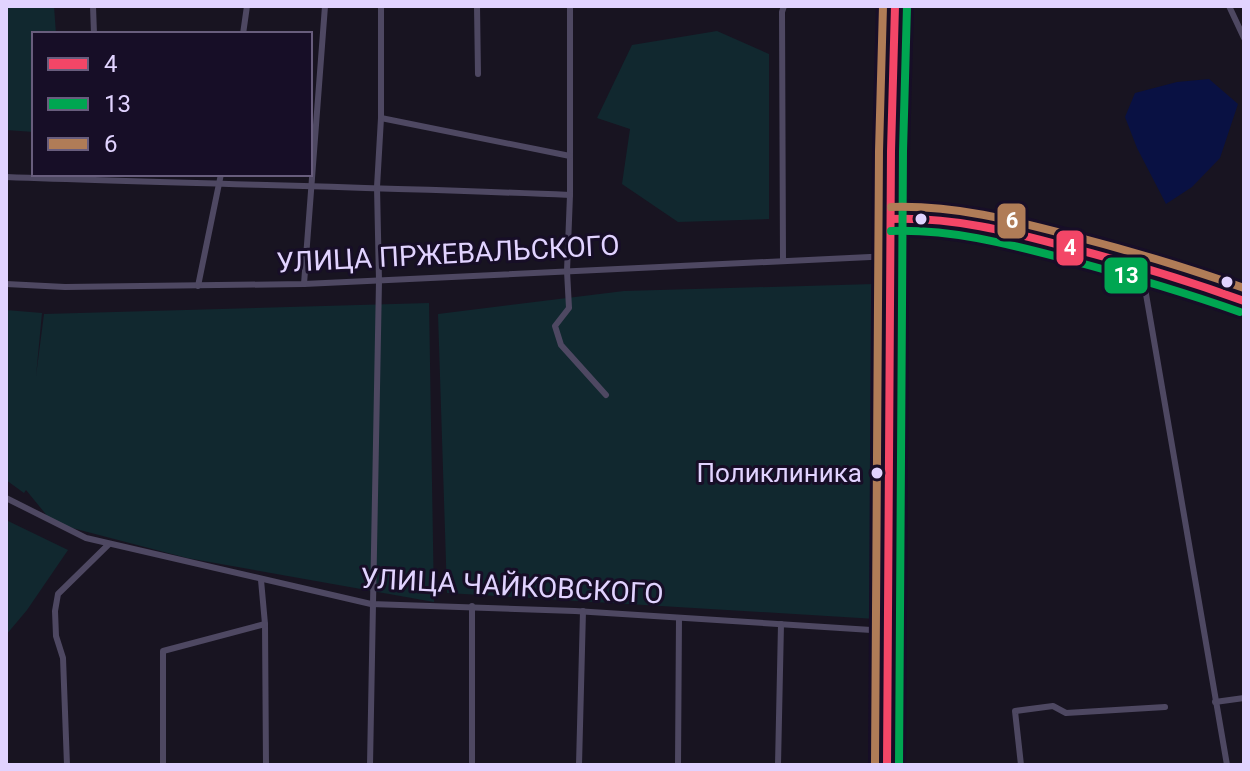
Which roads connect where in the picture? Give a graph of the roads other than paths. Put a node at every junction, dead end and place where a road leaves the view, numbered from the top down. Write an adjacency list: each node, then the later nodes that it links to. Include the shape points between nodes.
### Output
1 (93, 6): 10 (street)
2 (247, 6): 11 (street)
3 (325, 6): 20 (street)
4 (381, 6): 14 (street)
5 (477, 6): 13 (street)
6 (570, 6): 15 (street)
7 (784, 6): 25 (street)
8 (895, 6): 23 (street)
9 (1229, 6): 12 (street)
10 (94, 32)
11 (243, 32)
12 (1244, 38)
13 (478, 74)
14 (381, 118): 15 (street); 21 (street)
15 (570, 156): 22 (street)
16 (221, 176): 19 (street)
17 (6, 177): 18 (street)
18 (100, 177): 19 (street)
19 (220, 185): 20 (street); 31 (street)
20 (313, 186): 21 (street); 30 (street)
21 (377, 187): 22 (street); 28 (street)
22 (570, 195): 27 (street)
23 (891, 219): 24 (street); 26 (street, via 931,217 1000,228)
24 (891, 256): 25 (street, УЛИЦА ПРЖЕВАЛЬСКОГО); 43 (street)
25 (783, 261): 27 (street, УЛИЦА ПРЖЕВАЛЬСКОГО)
26 (1141, 265): 32 (street); 45 (street)
27 (567, 271): 28 (street, УЛИЦА ПРЖЕВАЛЬСКОГО); 33 (street, via 569,308 555,326 561,345)
28 (379, 281): 30 (street, УЛИЦА ПРЖЕВАЛЬСКОГО); 37 (street)
29 (6, 284): 31 (street, УЛИЦА ПРЖЕВАЛЬСКОГО)
30 (304, 284): 31 (street, УЛИЦА ПРЖЕВАЛЬСКОГО)
31 (198, 286)
32 (1244, 301)
33 (606, 395)
34 (6, 498): 35 (street, УЛИЦА ЧАЙКОВСКОГО)
35 (109, 544): 36 (street, УЛИЦА ЧАЙКОВСКОГО); 47 (street, via 58,594 56,636 63,658)
36 (261, 580): 37 (street, УЛИЦА ЧАЙКОВСКОГО); 41 (street)
37 (371, 604): 38 (street, УЛИЦА ЧАЙКОВСКОГО); 50 (street)
38 (472, 606): 39 (street, УЛИЦА ЧАЙКОВСКОГО); 51 (street)
39 (583, 611): 40 (street, УЛИЦА ЧАЙКОВСКОГО); 52 (street)
40 (679, 618): 42 (street, УЛИЦА ЧАЙКОВСКОГО); 53 (street)
41 (265, 624): 48 (street, via 163,651); 49 (street)
42 (781, 624): 43 (street, УЛИЦА ЧАЙКОВСКОГО); 54 (street)
43 (887, 631): 55 (street)
44 (1244, 698): 45 (street)
45 (1215, 702): 57 (street)
46 (1165, 707): 56 (street, via 1015,711)
47 (67, 765)
48 (163, 765)
49 (266, 765)
50 (370, 765)
51 (472, 765)
52 (579, 765)
53 (678, 765)
54 (778, 765)
55 (887, 765)
56 (1021, 765)
57 (1227, 765)

